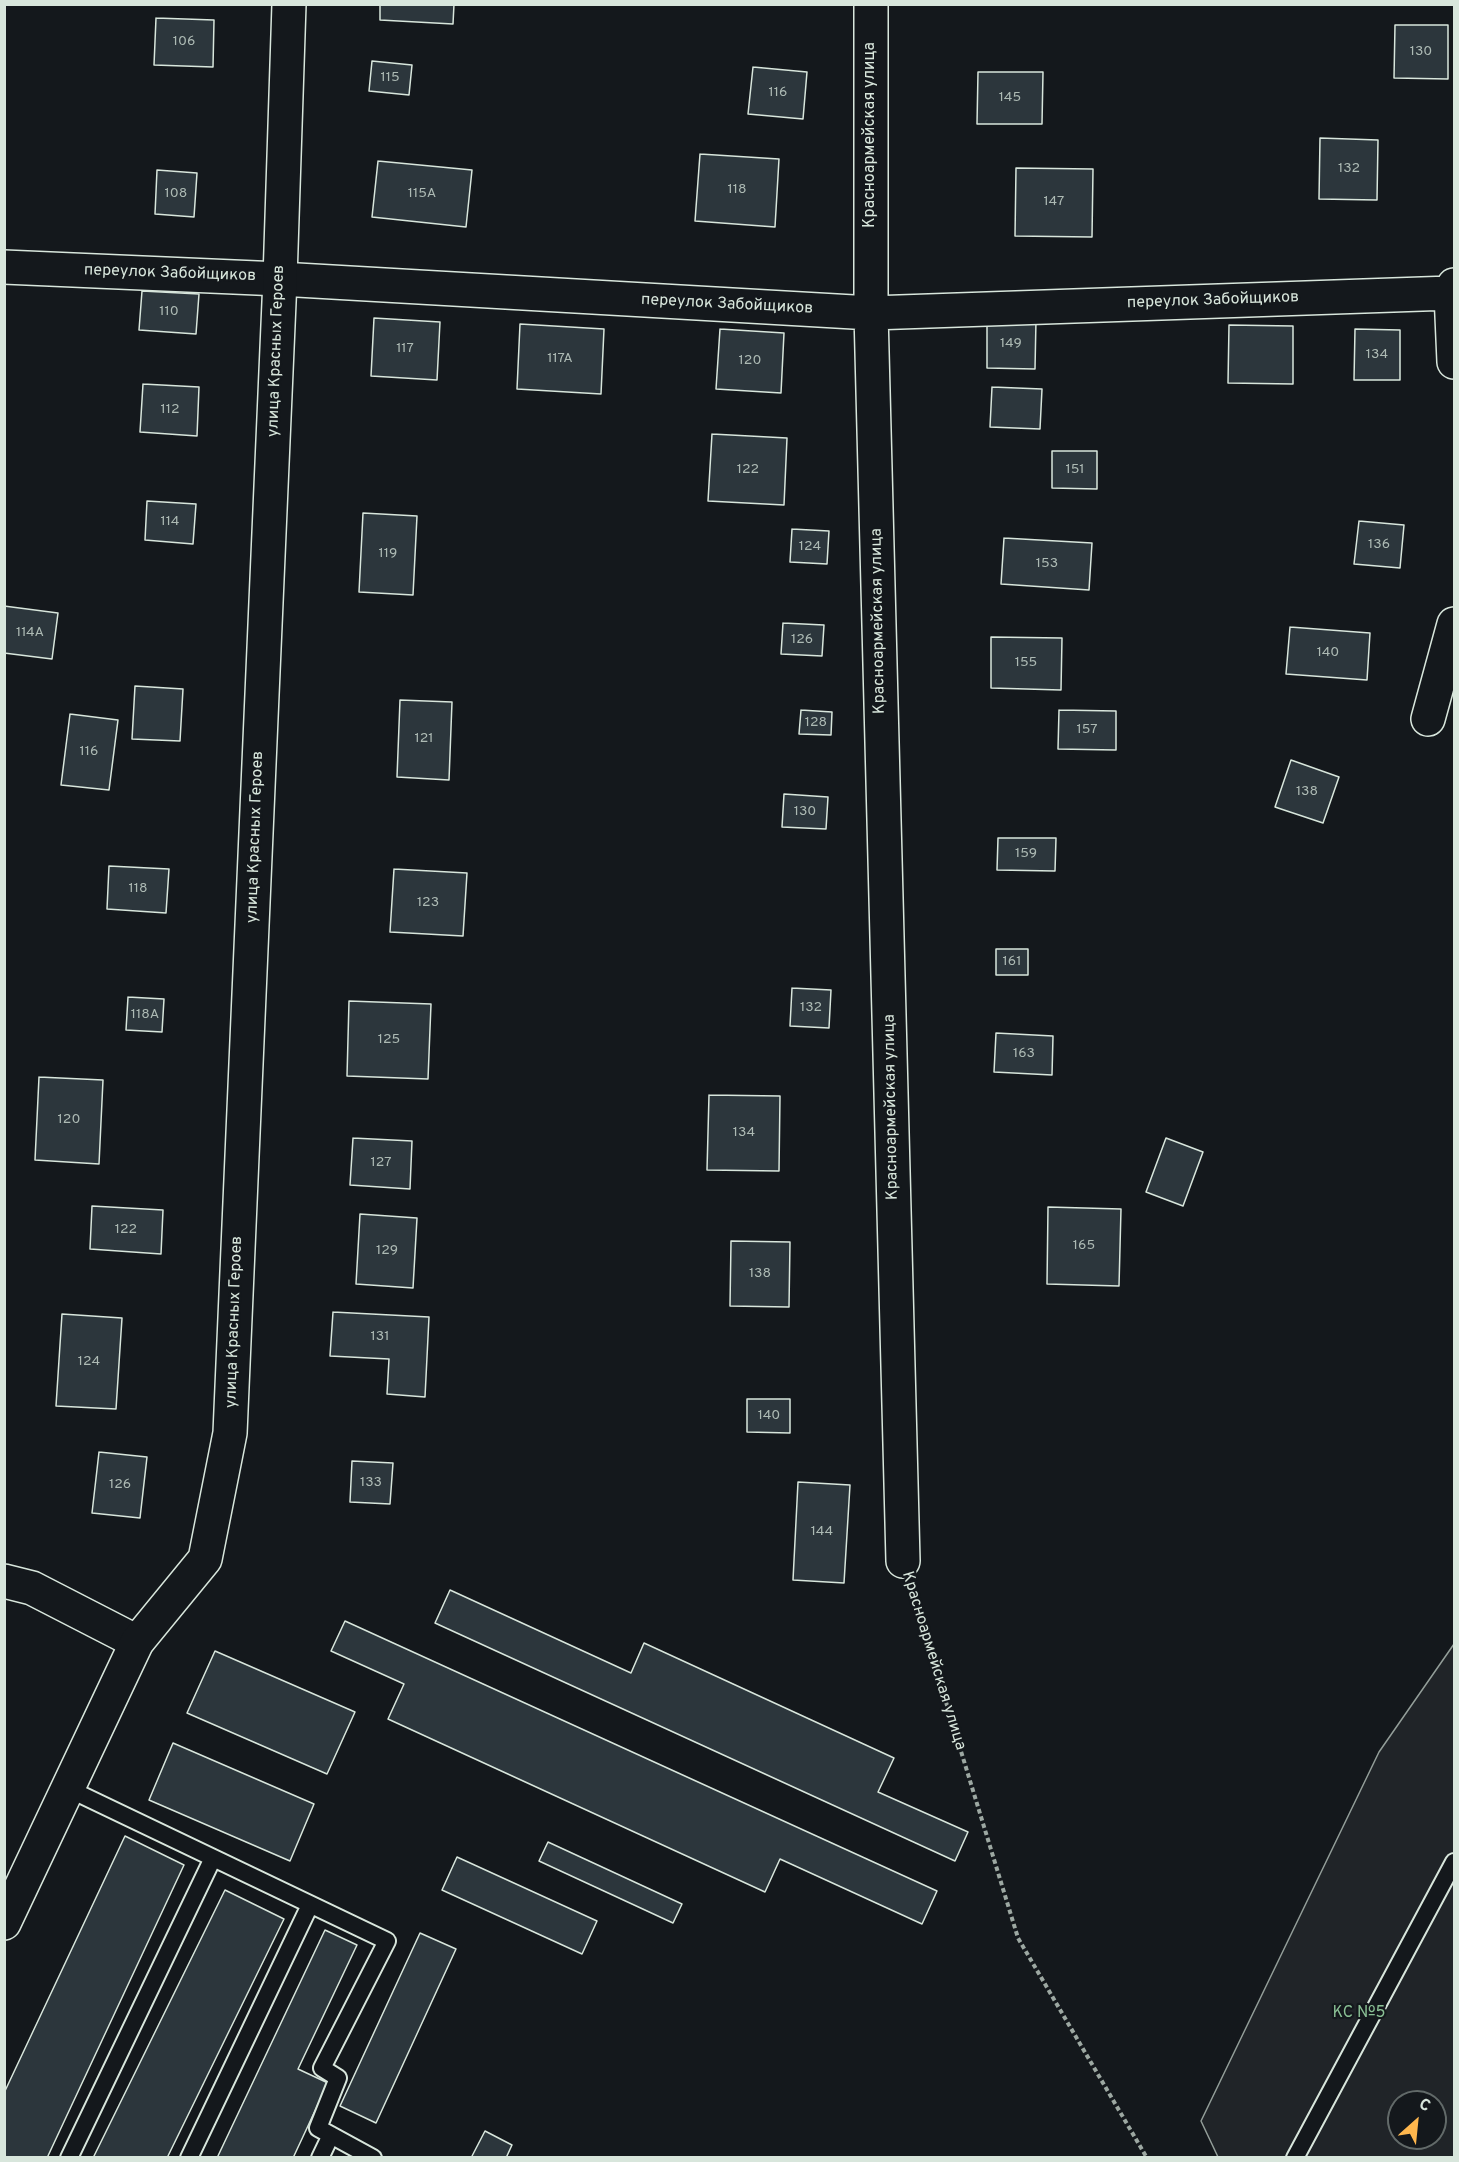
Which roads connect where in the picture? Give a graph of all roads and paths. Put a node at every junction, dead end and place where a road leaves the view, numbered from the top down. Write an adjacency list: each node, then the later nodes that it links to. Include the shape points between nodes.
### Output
1 (289, 4): 4 (street, улица Красных Героев)
2 (871, 4): 6 (street, Красноармейская улица)
3 (4, 267): 4 (street, переулок Забойщиков)
4 (280, 279): 6 (street, переулок Забойщиков); 12 (street, улица Красных Героев, via 230,1433 205,1559)
5 (1453, 289): 6 (street, переулок Забойщиков); 7 (street)
6 (871, 314): 10 (street, Красноармейская улица)
7 (1455, 362)
8 (1455, 624): 9 (street)
9 (1428, 719)
10 (903, 1561): 23 (path, Красноармейская улица, via 1018,1938)
11 (4, 1581): 12 (street, via 32,1588)
12 (137, 1642): 13 (street, улица Красных Героев)
13 (67, 1788): 14 (lane); 17 (street, улица Красных Героев)
14 (213, 1858): 16 (lane); 19 (lane)
15 (1455, 1862): 24 (lane)
16 (310, 1905): 18 (lane, via 387,1941 322,2068 338,2078 318,2128); 20 (lane)
17 (4, 1923)
18 (331, 2135): 21 (lane); 22 (lane)
19 (69, 2157)
20 (189, 2157)
21 (321, 2157)
22 (373, 2157)
23 (1147, 2157)
24 (1295, 2157)

